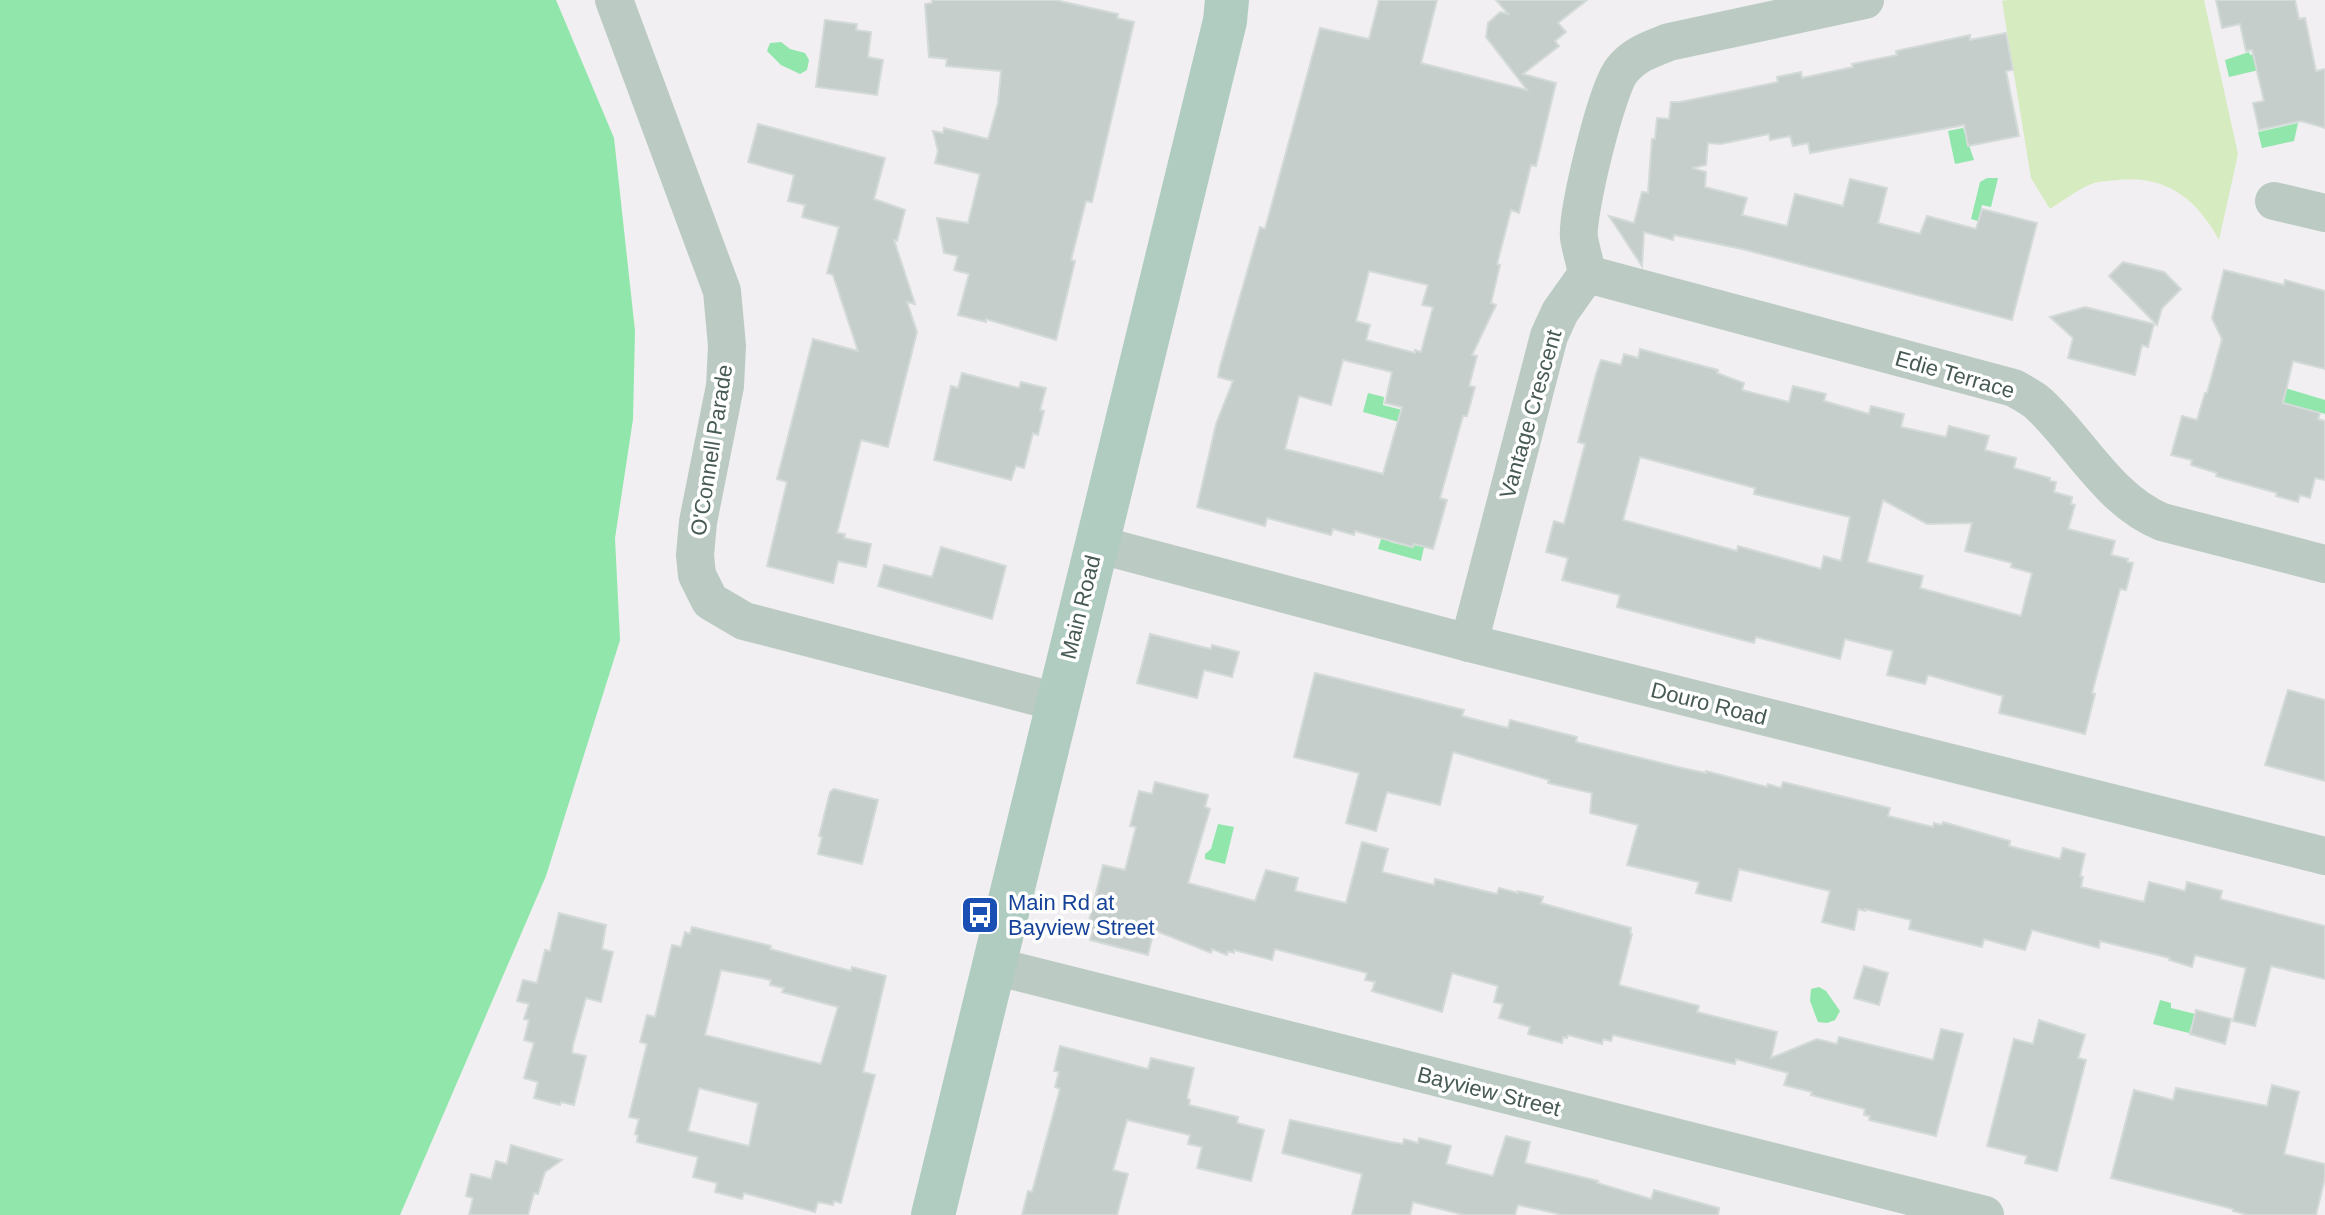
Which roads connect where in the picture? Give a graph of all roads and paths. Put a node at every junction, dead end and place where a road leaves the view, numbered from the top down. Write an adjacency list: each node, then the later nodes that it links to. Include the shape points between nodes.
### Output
1 (614, 0): 10 (street, O'Connell Parade, via 722,291 725,386 695,555 697,575 710,601 744,621)
2 (1227, 0): 7 (main road, Main Road)
3 (1865, 0): 6 (street, via 1669,42 1640,53 1620,72 1609,96 1581,211 1579,237)
4 (2274, 201): 5 (street)
5 (2325, 213)
6 (1587, 274): 8 (street, Edie Terrace, via 2014,388 2038,403 2142,514); 9 (street, Vantage Crescent, via 1549,336)
7 (1096, 544): 9 (street, Douro Road); 10 (main road, Main Road)
8 (2325, 564)
9 (1469, 643): 11 (street, Douro Road)
10 (1057, 702): 12 (main road, Main Road)
11 (2325, 856)
12 (994, 966): 13 (main road, Main Road); 14 (street, Bayview Street)
13 (933, 1215)
14 (1985, 1215)

